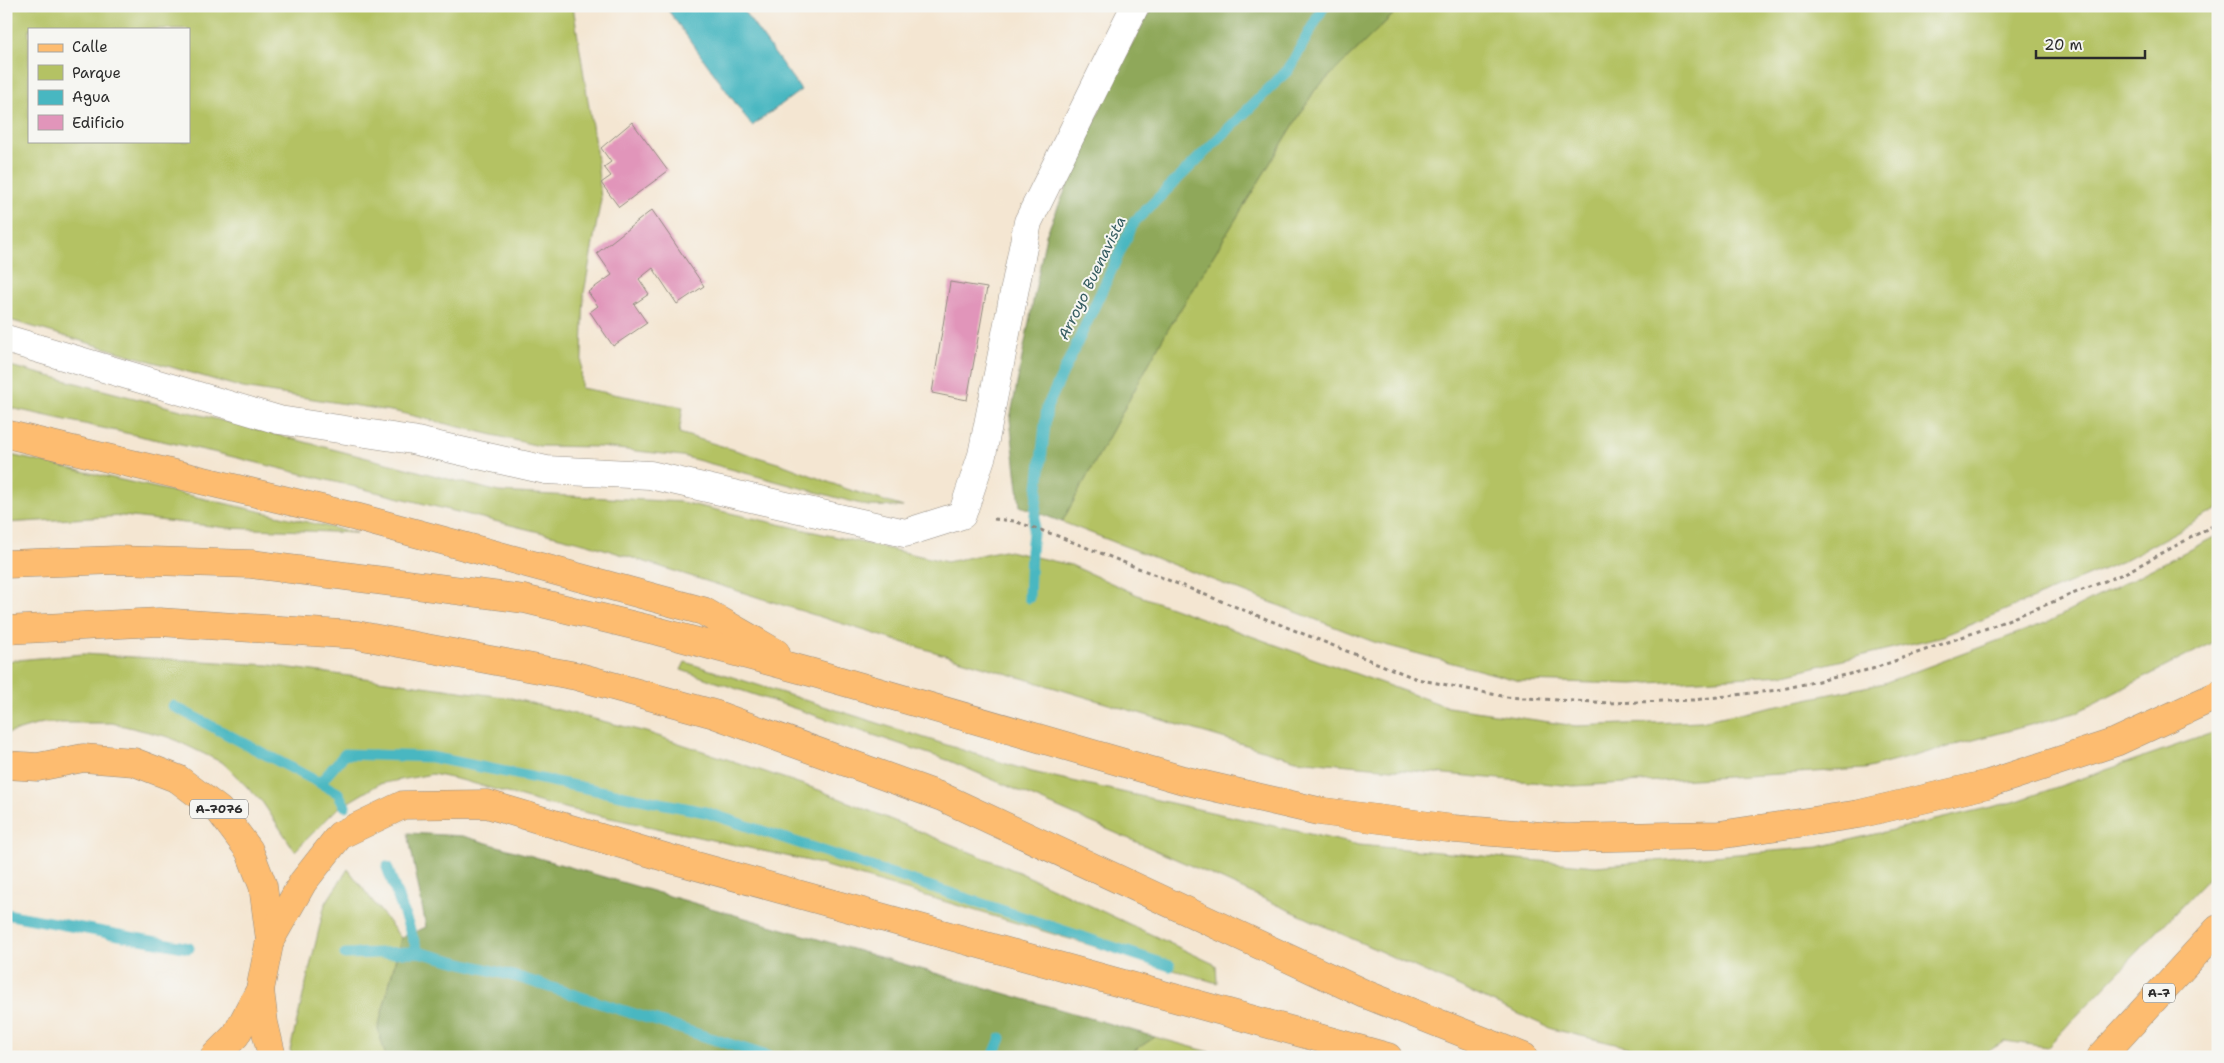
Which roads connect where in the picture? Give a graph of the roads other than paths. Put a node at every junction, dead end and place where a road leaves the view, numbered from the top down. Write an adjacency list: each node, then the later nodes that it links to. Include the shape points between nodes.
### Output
1 (1135, 6): 2 (street, via 1028,222 984,446 962,515 905,533 650,475 546,470 412,440 279,420)
2 (6, 339)
3 (6, 434): 6 (main road, via 356,517 703,611)
4 (6, 564): 6 (main road, via 118,560 251,564 387,580 524,599)
5 (6, 630): 17 (main road, via 159,622 357,636 576,676 714,714 942,797 1365,994)
6 (810, 672): 7 (main road, via 1183,780 1318,811 1454,829 1566,838 1719,835 1859,814 1988,784 2116,742)
7 (2218, 695)
8 (6, 765): 9 (main road, A-7076)
9 (38, 767): 10 (main road, A-7076); 12 (main road, A-7076, via 82,758 134,762 178,779 219,810 249,850 263,886)
10 (6, 785)
11 (2218, 929): 18 (main road, A-7)
12 (270, 940): 13 (main road, A-7076); 16 (main road, via 303,882 340,835 403,806 487,804 691,865)
13 (260, 990): 14 (main road, A-7076, via 236,1035); 15 (main road, A-7076)
14 (214, 1057)
15 (272, 1057)
16 (1388, 1057)
17 (1524, 1057)
18 (2101, 1057)

